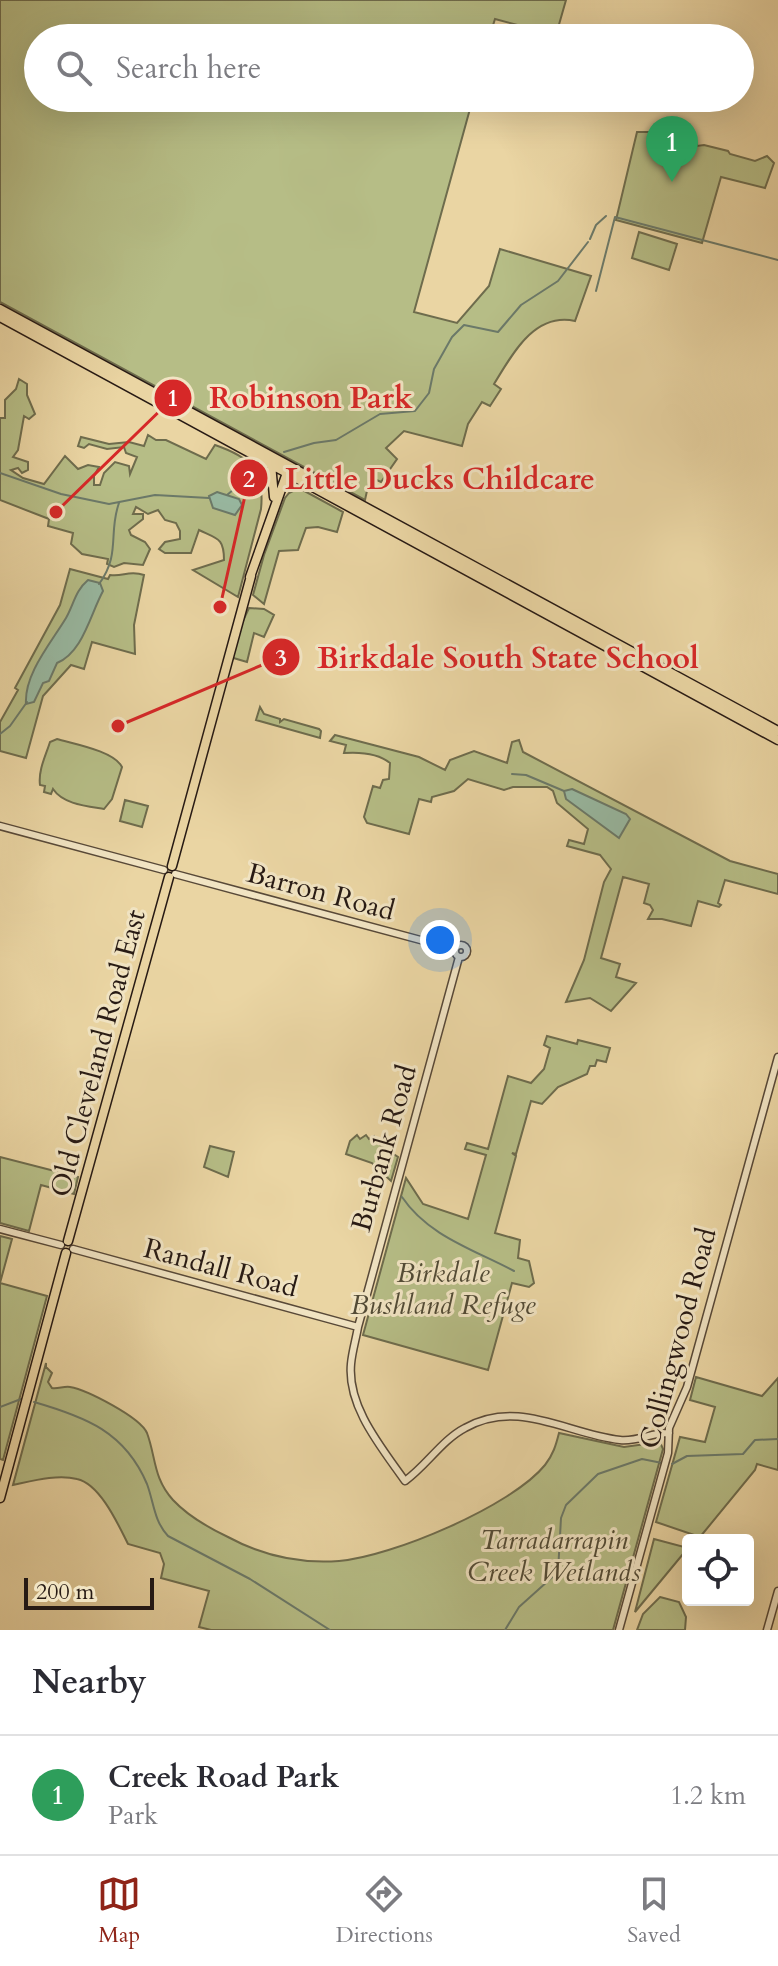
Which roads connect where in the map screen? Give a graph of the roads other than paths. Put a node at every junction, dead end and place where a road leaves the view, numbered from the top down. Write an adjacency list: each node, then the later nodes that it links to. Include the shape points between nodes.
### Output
1 (0, 309): 4 (main road)
2 (0, 317): 3 (main road)
3 (271, 464): 4 (main road); 6 (main road)
4 (286, 469): 5 (main road); 6 (main road, Old Cleveland Road East); 7 (main road)
5 (307, 484): 6 (main road); 8 (main road)
6 (277, 494): 10 (main road, Old Cleveland Road East)
7 (778, 731)
8 (778, 740)
9 (0, 826): 10 (street, Barron Road)
10 (170, 872): 11 (street, Barron Road); 15 (main road, Old Cleveland Road East)
11 (454, 949): 12 (street); 12 (street, via 466,948 466,955)
12 (459, 957): 16 (street, Burbank Road)
13 (778, 1057): 17 (street, Collingwood Road, via 687,1387)
14 (0, 1229): 15 (street, Randall Road)
15 (67, 1247): 16 (street, Randall Road); 18 (main road, Old Cleveland Road East)
16 (358, 1327): 17 (street, Burbank Road, via 351,1367 357,1401 405,1481 456,1433 495,1417 535,1418 622,1440)
17 (669, 1433): 20 (street, Collingwood Road)
18 (0, 1498)
19 (778, 1591): 21 (street)
20 (619, 1630)
21 (767, 1630)

